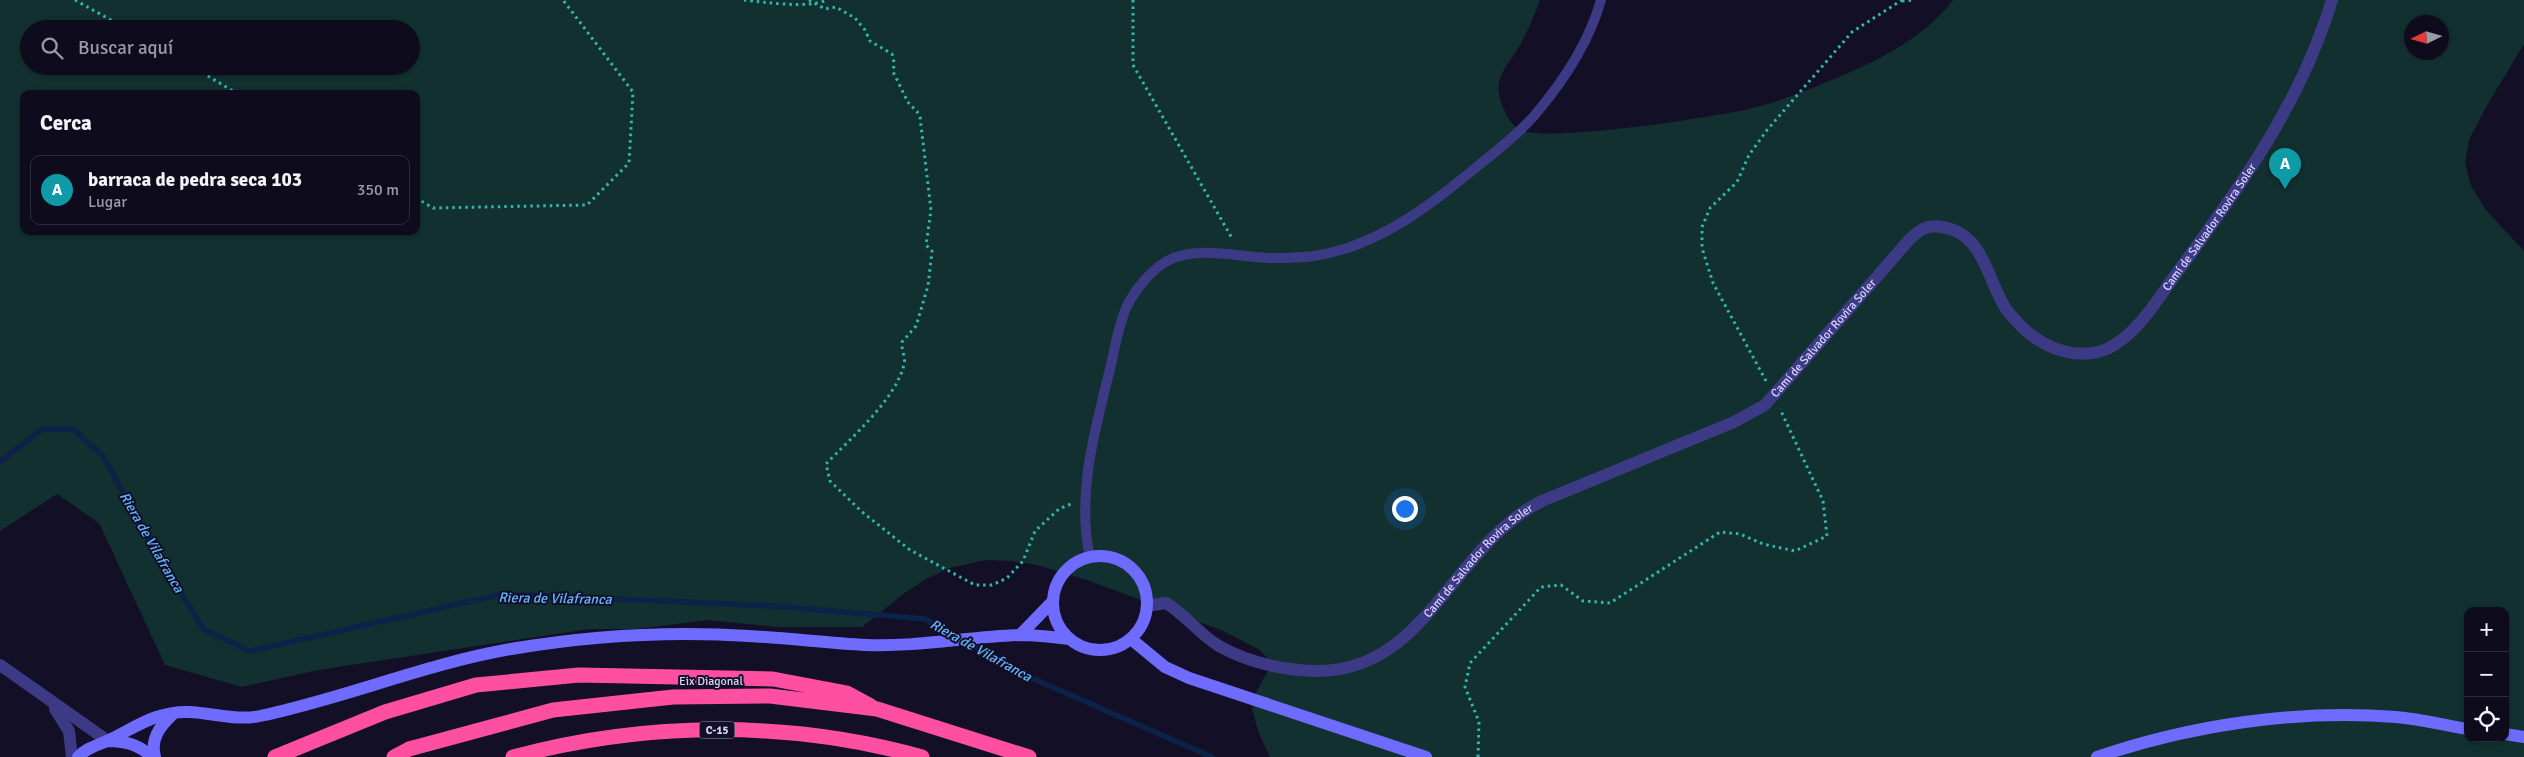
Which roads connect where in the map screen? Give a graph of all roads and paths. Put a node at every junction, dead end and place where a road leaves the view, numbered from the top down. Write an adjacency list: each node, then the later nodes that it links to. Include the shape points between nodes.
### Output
1 (75, 0): 11 (path)
2 (563, 0): 14 (path, via 633,92 629,162 587,205 433,208)
3 (744, 0): 10 (path)
4 (826, 0): 10 (path)
5 (1133, 0): 15 (path, via 1133,65)
6 (1601, 0): 15 (lane, via 1589,36 1534,116 1496,152 1418,212 1363,243 1337,252 1281,258)
7 (1902, 0): 8 (path); 16 (path, via 1852,32 1766,130 1749,155 1737,182 1710,208 1702,227 1702,248 1713,284)
8 (1914, 0)
9 (2332, 0): 16 (street, Camí de Salvador Rovira Soler, via 2303,76 2247,175 2141,321 2119,342 2095,353 2072,354 2035,337 2006,309 1988,268 1968,239 1947,227 1930,226 1922,228 1909,240)
10 (810, 2): 17 (path, via 824,9 836,7 849,14 865,30 870,41 892,54 894,75 920,117 930,210 926,244 932,251 928,286 916,326 902,342 905,363 894,386 871,418 826,464 830,481 910,550 975,585 992,585 1007,578 1023,561 1035,531 1059,509 1071,504)
11 (111, 20)
12 (206, 75): 13 (path)
13 (231, 90)
14 (420, 200)
15 (1242, 256): 17 (lane, via 1192,253 1167,262 1145,280 1128,306 1100,408)
16 (1774, 396): 20 (street, Camí de Salvador Rovira Soler, via 1756,411 1734,422 1542,501 1519,514 1494,535 1405,637 1382,655 1345,670 1290,669 1249,658 1213,642 1166,603); 42 (path, via 1823,501 1827,536 1795,551 1763,544 1740,534 1720,532 1610,603 1583,601 1561,585 1540,587 1470,662 1465,687 1479,722)
17 (1084, 506): 18 (lane, via 1084,532)
18 (1090, 558): 19 (street, via 1067,570 1058,584); 20 (street, via 1103,556 1132,569 1142,581)
19 (1054, 601): 21 (street); 22 (street, via 1056,617)
20 (1147, 606): 23 (street, via 1142,626)
21 (1020, 635): 22 (street); 27 (street, via 910,645 865,645 747,635 556,642 458,659 256,717 191,712)
22 (1069, 639): 23 (street, via 1083,647 1108,650)
23 (1132, 639): 41 (street, via 1165,667 1189,678)
24 (0, 666): 25 (street, via 31,685)
25 (47, 700): 31 (street); 32 (street, via 69,731)
26 (877, 709): 36 (highway, via 848,693 773,679 579,675 476,685 385,712); 37 (highway, Eix Diagonal, via 770,696 673,696 552,710 409,749); 40 (highway, Eix Diagonal)
27 (173, 714): 31 (street, via 140,722); 35 (street, via 156,734)
28 (2464, 727): 43 (street, via 2398,717 2323,714 2224,726 2140,742)
29 (2509, 735): 30 (street)
30 (2524, 737)
31 (108, 741): 33 (street, via 93,745); 34 (street, via 136,746)
32 (72, 757)
33 (78, 757)
34 (151, 757)
35 (155, 757)
36 (275, 757)
37 (394, 757)
38 (513, 757): 39 (highway, C-15, via 617,736 717,730 819,736)
39 (922, 757)
40 (1029, 757)
41 (1426, 757)
42 (1478, 757)
43 (2096, 757)

